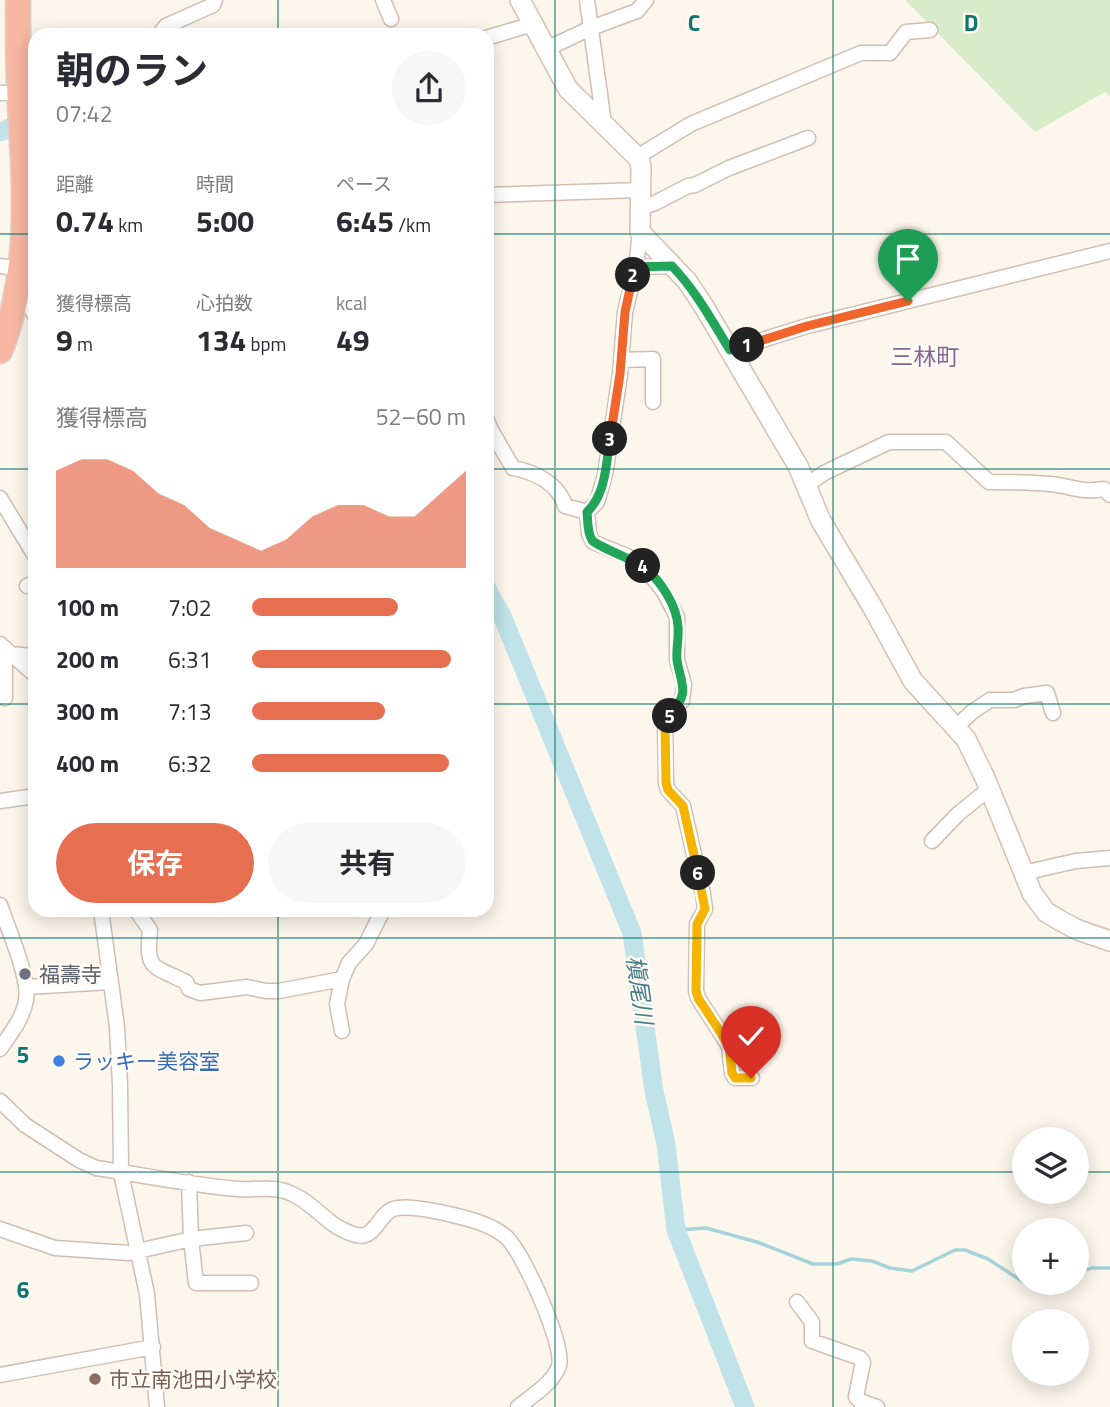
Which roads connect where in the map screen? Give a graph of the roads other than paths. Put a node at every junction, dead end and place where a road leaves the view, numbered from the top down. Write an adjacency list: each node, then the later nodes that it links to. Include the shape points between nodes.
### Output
1 (18, 0): 14 (highway)
2 (215, 0): 9 (street)
3 (383, 0): 7 (street)
4 (520, 0): 8 (street)
5 (587, 0): 10 (street)
6 (646, 0): 10 (street, via 637,11)
7 (391, 19)
8 (533, 24): 12 (street); 13 (street)
9 (164, 28)
10 (591, 29): 13 (street); 15 (street)
11 (930, 30): 17 (street, via 906,32 890,52 861,52 717,112)
12 (494, 36)
13 (546, 49): 15 (street, via 568,89)
14 (19, 94): 18 (highway)
15 (604, 124): 17 (street)
16 (808, 138): 20 (street, via 655,203)
17 (637, 157): 20 (street)
18 (28, 192)
19 (494, 195): 20 (street)
20 (641, 199): 22 (street)
21 (28, 215): 26 (highway)
22 (640, 232): 24 (street); 25 (street)
23 (1110, 251): 29 (street, via 807,326)
24 (672, 266): 25 (street); 29 (street, via 687,281)
25 (635, 267): 31 (street)
26 (11, 268): 27 (highway)
27 (18, 294): 28 (street); 30 (highway)
28 (28, 303)
29 (730, 350): 34 (street)
30 (0, 351)
31 (621, 360): 32 (street, via 653,359); 37 (street, via 605,475 597,502)
32 (653, 402)
33 (494, 435): 37 (street, via 513,468 529,471 551,485 562,495 565,506)
34 (807, 485): 35 (street, via 889,442 946,442 989,482 1054,484 1081,492 1104,489); 44 (street, via 821,521 913,681)
35 (1110, 495)
36 (2, 507): 38 (street)
37 (587, 512): 61 (street, via 593,542 645,568 677,617 677,660 684,684 682,701 665,725 666,783 683,806 703,894 705,909 697,924 696,991 729,1046 735,1078)
38 (28, 542)
39 (4, 651): 40 (street); 41 (street); 42 (street)
40 (28, 655)
41 (28, 670)
42 (5, 698)
43 (1053, 713): 44 (street, via 1047,693 990,700)
44 (956, 727): 45 (street)
45 (989, 789): 48 (street); 50 (street)
46 (28, 797): 47 (street)
47 (0, 801)
48 (932, 841)
49 (1110, 858): 50 (street)
50 (1023, 873): 55 (street, via 1046,912)
51 (0, 905): 58 (street)
52 (103, 917): 57 (street)
53 (141, 917): 56 (street, via 150,930 148,956 153,965 200,993 247,987 279,991)
54 (380, 917): 56 (street)
55 (1110, 941)
56 (342, 979): 59 (street, via 337,1004)
57 (110, 982): 58 (street); 63 (street, via 117,1027)
58 (27, 987): 60 (street, via 18,1023)
59 (342, 1031)
60 (0, 1049)
61 (751, 1078)
62 (0, 1101): 63 (street, via 25,1125 79,1160)
63 (121, 1173): 64 (street); 68 (street)
64 (189, 1182): 67 (street); 74 (street, via 290,1192 312,1205 322,1218 356,1235 370,1233 394,1209 420,1209 458,1217 505,1236 518,1251 536,1289 561,1356 549,1381)
65 (0, 1229): 68 (street, via 55,1248)
66 (246, 1233): 67 (street)
67 (191, 1239): 68 (street); 69 (street, via 196,1283)
68 (138, 1250): 71 (street)
69 (251, 1283)
70 (797, 1301): 75 (street, via 812,1322 812,1341 860,1358 856,1397)
71 (153, 1347): 72 (street); 73 (street)
72 (0, 1374)
73 (157, 1407)
74 (518, 1407)
75 (877, 1407)

